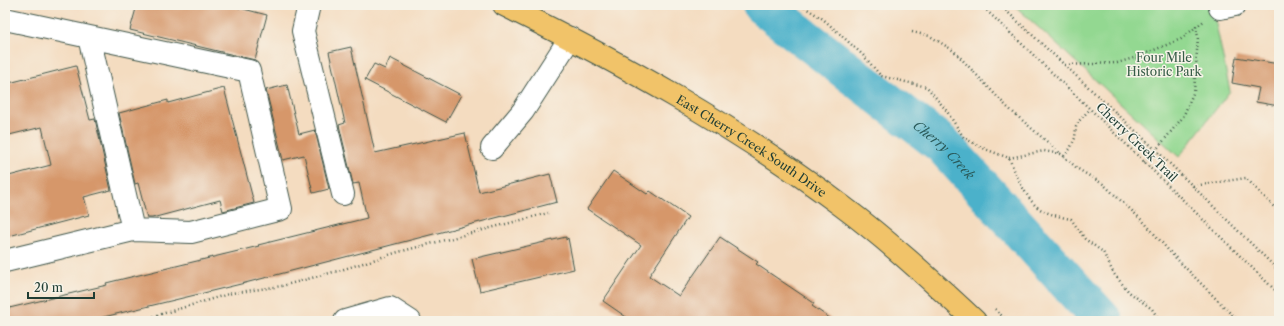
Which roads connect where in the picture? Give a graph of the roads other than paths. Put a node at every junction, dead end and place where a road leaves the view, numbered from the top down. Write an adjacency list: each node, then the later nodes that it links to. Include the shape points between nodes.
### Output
1 (309, 5): 7 (street, via 303,31)
2 (504, 5): 5 (main road, East Cherry Creek South Drive)
3 (5, 19): 4 (street)
4 (89, 37): 8 (street); 8 (street, via 249,72 282,209 191,232)
5 (570, 38): 6 (street, via 523,111); 12 (main road, East Cherry Creek South Drive, via 693,107 810,182 888,243)
6 (492, 148)
7 (343, 194)
8 (133, 230): 9 (street)
9 (5, 261)
10 (345, 321): 11 (street, via 390,308)
11 (410, 321)
12 (975, 321)

